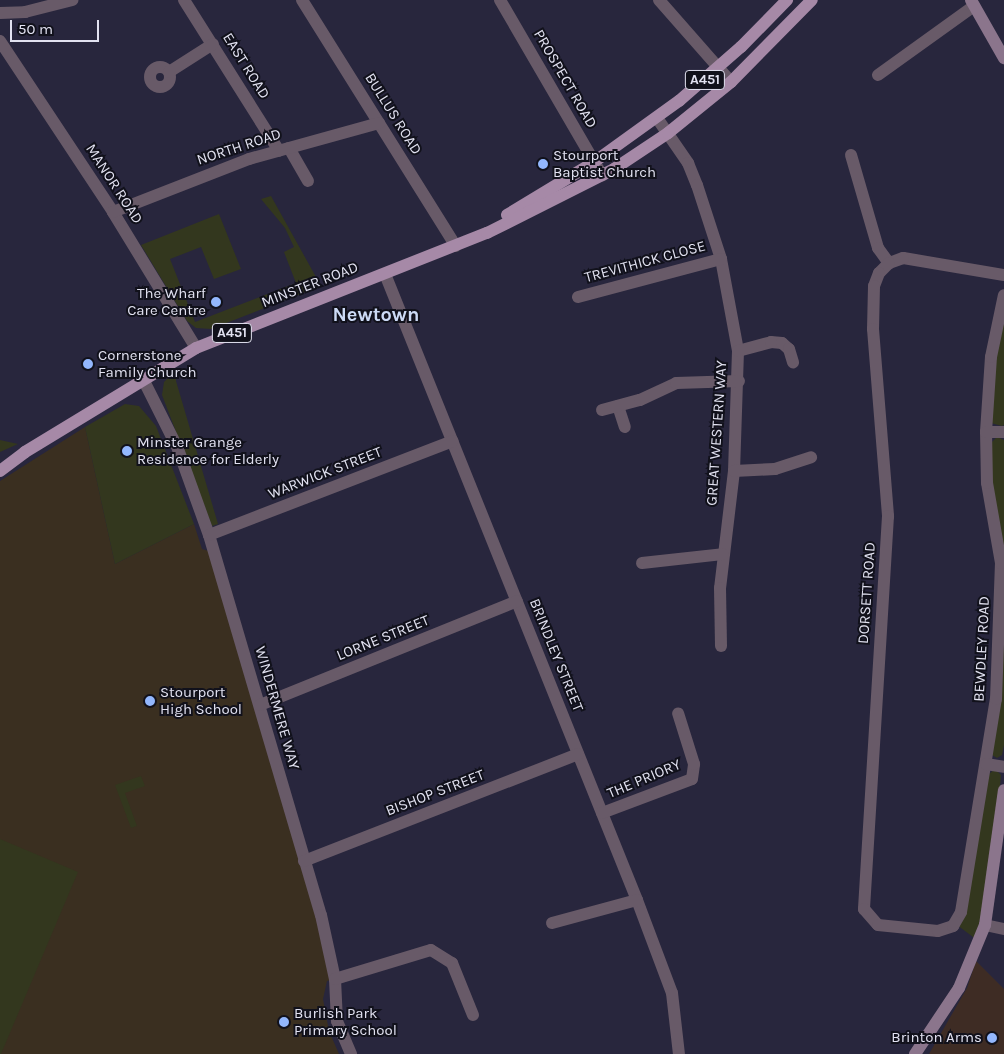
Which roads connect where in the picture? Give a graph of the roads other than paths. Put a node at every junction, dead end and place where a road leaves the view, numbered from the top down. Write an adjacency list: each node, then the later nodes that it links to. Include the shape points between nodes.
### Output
1 (72, 0): 9 (street, via 25,12)
2 (184, 0): 10 (street, EAST ROAD)
3 (302, 0): 18 (street, BULLUS ROAD)
4 (500, 0): 22 (street, PROSPECT ROAD)
5 (659, 0): 13 (street)
6 (787, 0): 13 (main road, MINSTER ROAD / A451)
7 (812, 0): 16 (main road, MINSTER ROAD / A451)
8 (971, 2): 12 (main road); 15 (street)
9 (0, 13)
10 (213, 44): 14 (street); 20 (street, EAST ROAD)
11 (2, 49): 25 (street, MANOR ROAD)
12 (1004, 58)
13 (718, 68): 16 (street); 17 (main road, MINSTER ROAD / A451)
14 (169, 72)
15 (878, 75)
16 (731, 82): 19 (main road, MINSTER ROAD / A451)
17 (657, 118): 19 (street, GREAT WESTERN WAY); 22 (main road, MINSTER ROAD / A451)
18 (379, 123): 20 (street, NORTH ROAD); 26 (street, BULLUS ROAD)
19 (668, 132): 23 (main road, MINSTER ROAD / A451); 27 (street, GREAT WESTERN WAY, via 691,170)
20 (284, 149): 24 (street, EAST ROAD); 25 (street, NORTH ROAD, via 196,178)
21 (851, 155): 28 (street, via 878,248)
22 (594, 162): 23 (street, PROSPECT ROAD); 26 (main road, MINSTER ROAD / A451)
23 (602, 175): 26 (main road, MINSTER ROAD / A451)
24 (308, 181)
25 (113, 212): 33 (street, MANOR ROAD)
26 (456, 246): 29 (main road, MINSTER ROAD / A451)
27 (721, 258): 32 (street, TREVITHICK CLOSE); 34 (street, GREAT WESTERN WAY)
28 (889, 263): 30 (street, via 903,258); 65 (street, DORSETT ROAD, via 879,273 874,286 873,329 888,516 864,909)
29 (386, 274): 33 (main road, MINSTER ROAD / A451); 43 (street, BRINDLEY STREET)
30 (1004, 275)
31 (1004, 295): 41 (street, BEWDLEY ROAD, via 991,357)
32 (578, 296)
33 (196, 348): 36 (main road, MINSTER ROAD / A451)
34 (738, 351): 35 (street, via 771,342 782,343 789,349); 37 (street, GREAT WESTERN WAY)
35 (793, 362)
36 (143, 379): 44 (main road, MINSTER ROAD / A451); 49 (street, WINDERMERE WAY, via 178,449)
37 (739, 381): 38 (street, via 676,383 648,397); 48 (street, GREAT WESTERN WAY)
38 (618, 406): 39 (street); 40 (street)
39 (602, 410)
40 (625, 427)
41 (986, 432): 42 (street); 57 (street, BEWDLEY ROAD, via 987,483 1001,563 1001,610 996,700)
42 (1004, 432)
43 (453, 442): 49 (street, WARWICK STREET); 52 (street, BRINDLEY STREET)
44 (24, 452): 46 (main road, MINSTER ROAD / A451); 47 (main road, MINSTER ROAD / A451)
45 (811, 457): 48 (street, via 775,469)
46 (0, 460)
47 (0, 471)
48 (734, 471): 50 (street, GREAT WESTERN WAY)
49 (209, 535): 54 (street, WINDERMERE WAY)
50 (723, 554): 51 (street); 53 (street, GREAT WESTERN WAY)
51 (642, 563)
52 (517, 601): 54 (street, LORNE STREET); 56 (street, BRINDLEY STREET)
53 (721, 646)
54 (260, 705): 61 (street, WINDERMERE WAY)
55 (678, 712): 60 (street, THE PRIORY, via 694,764 692,779)
56 (578, 754): 60 (street, BRINDLEY STREET); 61 (street, BISHOP STREET)
57 (986, 764): 58 (street); 65 (street, BEWDLEY ROAD, via 961,912 953,926 938,931)
58 (1004, 767)
59 (1003, 796): 64 (main road)
60 (602, 814): 62 (street, BRINDLEY STREET)
61 (304, 861): 67 (street, WINDERMERE WAY, via 321,915)
62 (637, 900): 63 (street); 70 (street, BRINDLEY STREET, via 672,993)
63 (552, 923)
64 (985, 925): 66 (street); 71 (main road, via 959,988)
65 (878, 926)
66 (1004, 929)
67 (335, 978): 68 (street, via 431,950 452,963); 69 (street, WINDERMERE WAY, via 338,1021)
68 (473, 1015)
69 (351, 1054)
70 (679, 1054)
71 (915, 1054)

